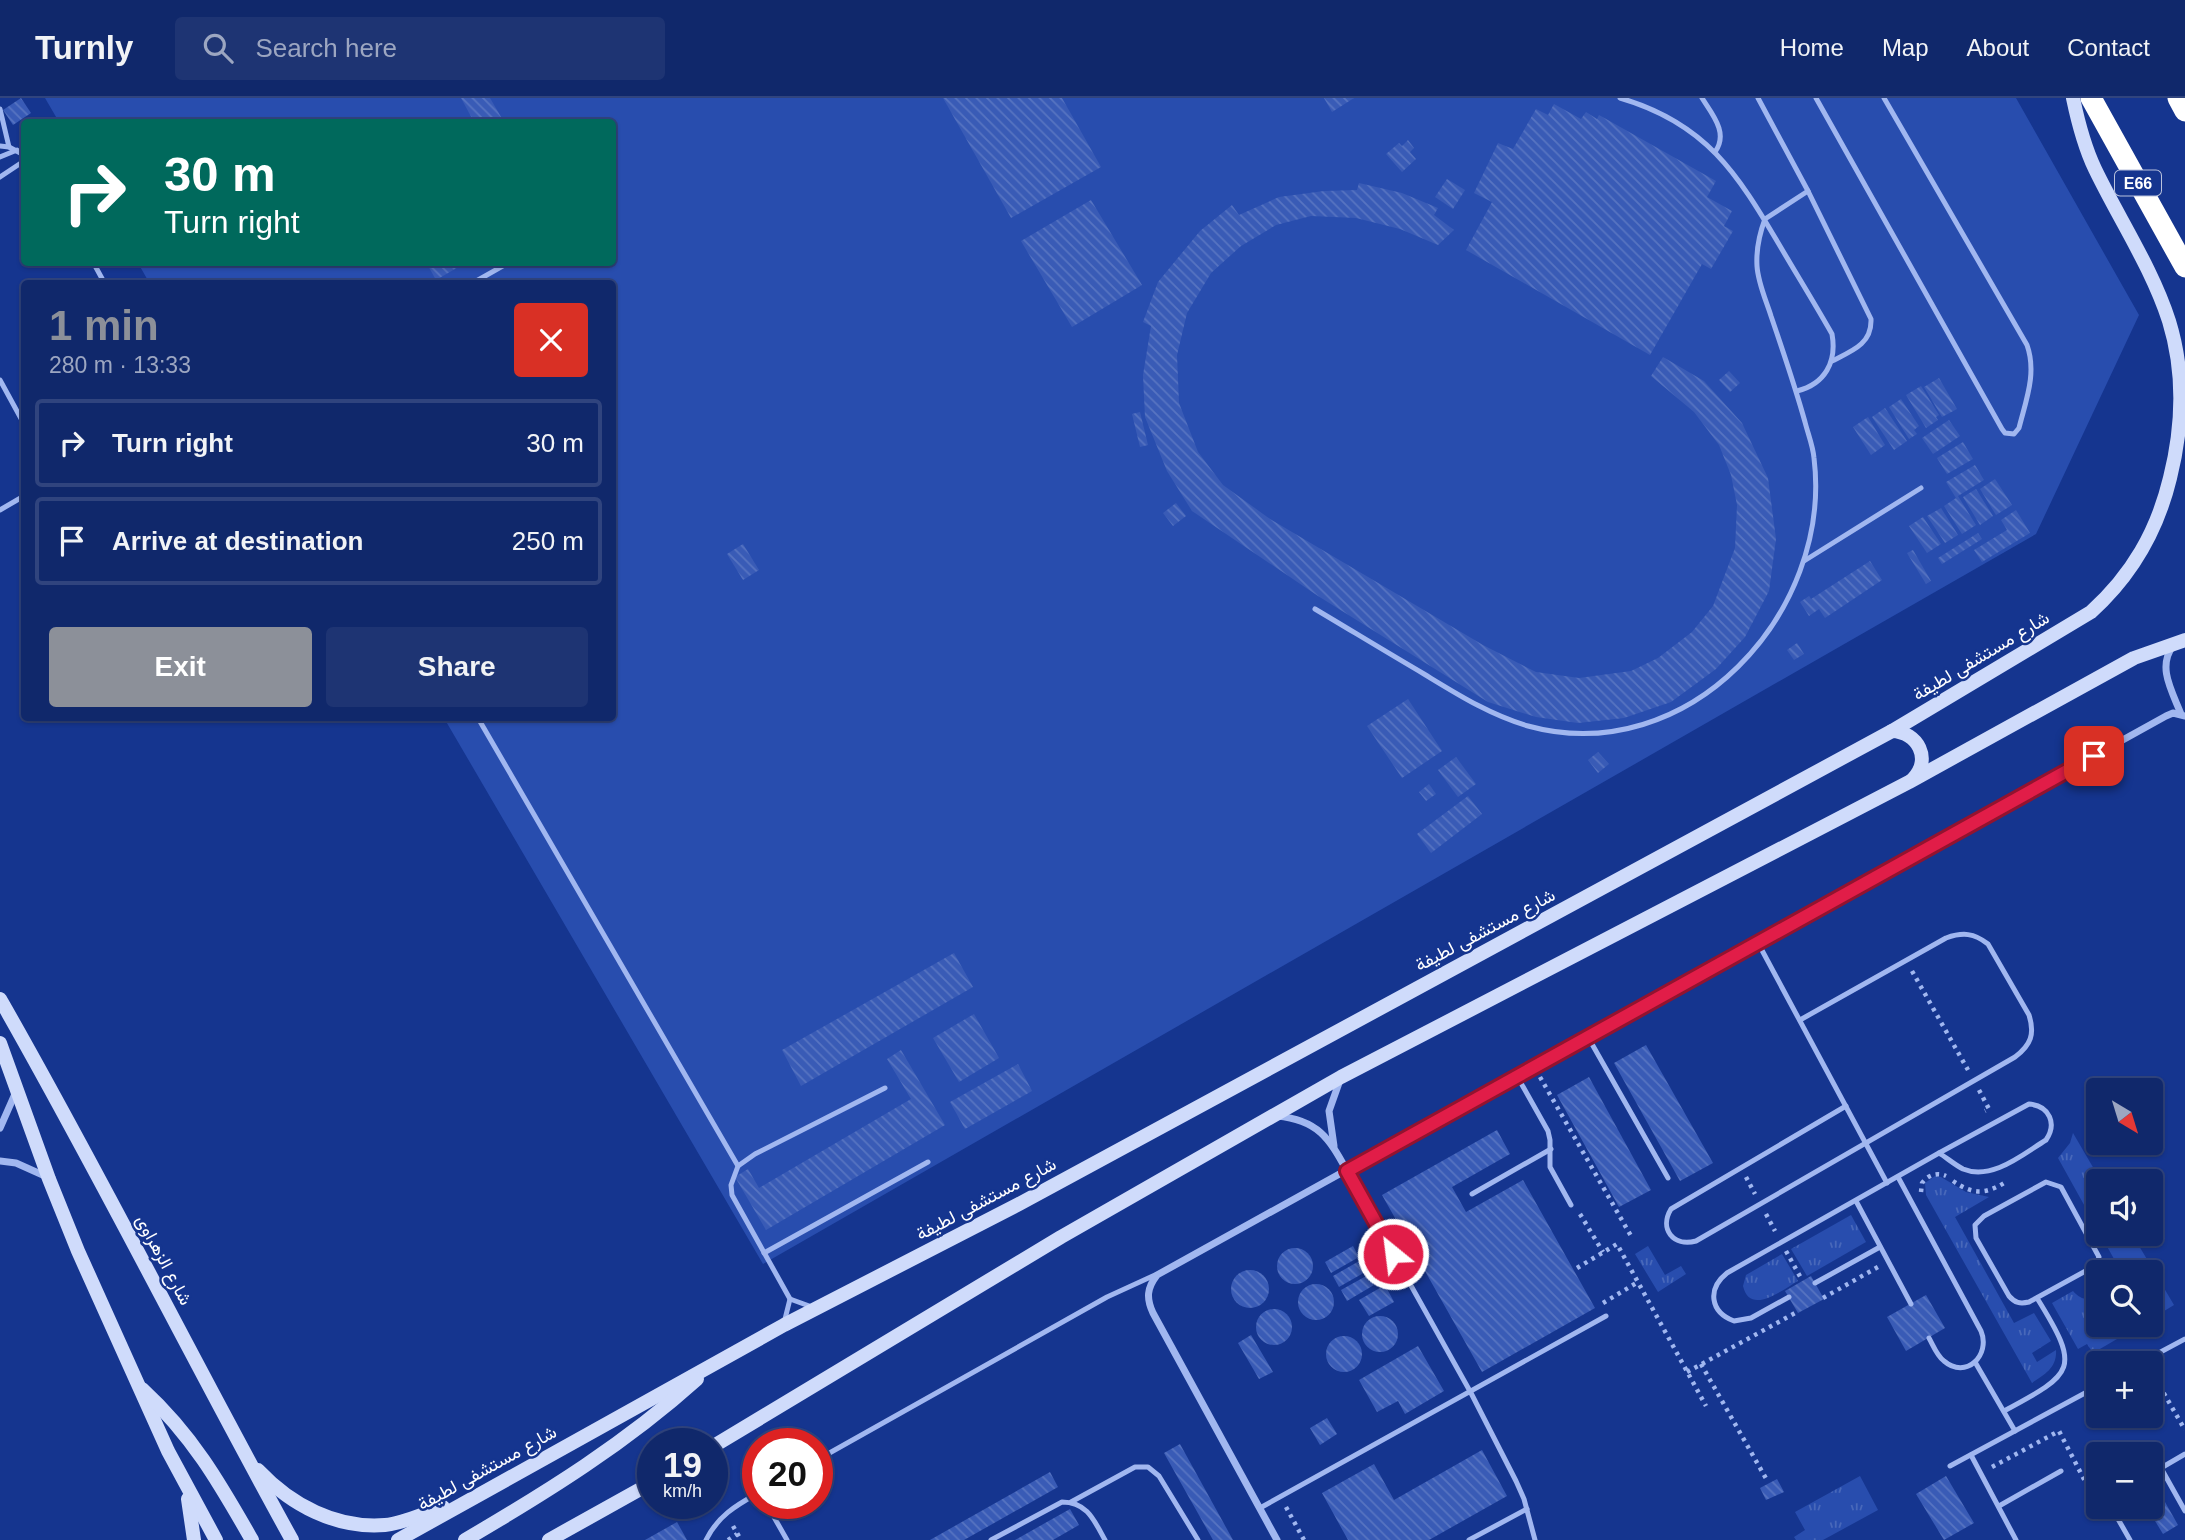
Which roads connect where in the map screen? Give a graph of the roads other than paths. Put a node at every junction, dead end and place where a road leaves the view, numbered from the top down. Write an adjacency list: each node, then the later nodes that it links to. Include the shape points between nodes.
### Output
1 (1621, 98): 14 (lane, via 1661,112)
2 (1702, 98): 14 (lane, via 1720,129)
3 (1758, 98): 19 (lane)
4 (1816, 98): 5 (lane, via 2002,429 2014,433 2032,377 2031,355)
5 (1884, 98)
6 (2073, 98): 36 (main road, شارع مستشفى لطيفة, via 2094,167 2169,321 2182,409 2167,492 2136,562 2091,612)
7 (2091, 98): 22 (highway, E66)
8 (2178, 98): 10 (highway)
9 (0, 109): 12 (lane)
10 (2185, 111)
11 (0, 146): 12 (lane)
12 (9, 147): 13 (lane)
13 (17, 150): 15 (lane); 16 (lane)
14 (1715, 152): 20 (lane)
15 (21, 153)
16 (0, 157)
17 (21, 163): 18 (lane)
18 (0, 177)
19 (1808, 191): 20 (lane); 24 (lane, via 1871,319 1865,342)
20 (1765, 219): 24 (lane, via 1832,334); 26 (lane, via 1757,269)
21 (503, 266): 23 (lane)
22 (2185, 267)
23 (478, 280)
24 (1832, 361): 26 (lane, via 1819,381)
25 (0, 380): 27 (lane)
26 (1797, 391): 31 (lane, via 1814,456 1816,483)
27 (21, 418)
28 (1921, 488): 31 (lane)
29 (21, 498): 30 (lane)
30 (0, 510)
31 (1804, 561): 32 (lane, via 1766,635 1723,682 1664,717 1598,733 1529,726 1497,715)
32 (1315, 609)
33 (2180, 641): 34 (street, via 2168,652 2164,667); 37 (main road, via 2134,658)
34 (2183, 715): 38 (street, via 2166,716)
35 (480, 721): 56 (lane)
36 (1892, 731): 37 (main road, via 1913,738 1921,751 1920,769); 73 (main road, شارع مستشفى لطيفة, via 986,1222)
37 (1909, 782): 44 (main road)
38 (1757, 941): 40 (lane); 41 (street)
39 (0, 999): 90 (main road, شارع الزهراوى, via 69,1119)
40 (1800, 1020): 47 (lane); 50 (lane, via 1957,934 1968,933 1989,944 2029,1015 2033,1027 2025,1049)
41 (1588, 1037): 43 (street); 60 (lane)
42 (0, 1043): 45 (main road)
43 (1517, 1076): 51 (lane, via 1548,1132); 57 (street)
44 (1341, 1077): 48 (main road); 52 (street, via 1329,1111)
45 (17, 1087): 49 (street); 59 (main road)
46 (886, 1088): 56 (lane)
47 (1846, 1106): 50 (lane); 50 (lane, via 1671,1209 1666,1227 1670,1235 1677,1241 1696,1241)
48 (1273, 1116): 52 (street, via 1315,1126); 86 (main road)
49 (0, 1128)
50 (1866, 1142): 61 (lane)
51 (1550, 1149): 62 (lane); 64 (lane, via 1550,1167)
52 (1336, 1150): 57 (street)
53 (1939, 1153): 53 (lane, via 2022,1106 2043,1108 2052,1120 2046,1140 1996,1169 1963,1169); 58 (lane)
54 (0, 1161): 59 (street)
55 (928, 1162): 66 (lane)
56 (738, 1166): 66 (lane, via 733,1195)
57 (1347, 1171): 67 (street); 82 (lane)
58 (1898, 1177): 61 (lane); 80 (lane, via 1984,1337 1983,1351)
59 (49, 1178): 81 (main road)
60 (1668, 1178)
61 (1888, 1182): 63 (lane)
62 (1472, 1194)
63 (1856, 1201): 65 (lane); 69 (lane, via 1720,1279 1714,1304 1725,1318 1743,1321)
64 (1572, 1205)
65 (1880, 1247): 68 (lane); 72 (lane)
66 (764, 1253): 71 (lane)
67 (1157, 1275): 87 (lane, via 1107,1297); 101 (street, via 1148,1303)
68 (1815, 1283)
69 (1789, 1297)
70 (2037, 1298): 70 (lane, via 2095,1265 2098,1253 2057,1184 2041,1184 2014,1199 1979,1219 1974,1231 2014,1301 2022,1304); 84 (lane, via 2063,1342 2063,1371 2055,1382)
71 (790, 1299): 73 (lane); 75 (lane)
72 (1911, 1304)
73 (816, 1308): 75 (main road, شارع مستشفى لطيفة)
74 (1606, 1316): 82 (lane)
75 (784, 1325): 79 (main road, شارع مستشفى لطيفة)
76 (1929, 1338): 80 (lane, via 1945,1363 1960,1368)
77 (2185, 1339): 78 (lane)
78 (2162, 1351)
79 (716, 1362): 97 (main road, شارع مستشفى لطيفة); 111 (main road, via 673,1401 582,1469)
80 (1975, 1362): 84 (lane)
81 (139, 1386): 95 (main road); 108 (main road, via 196,1448)
82 (1471, 1393): 101 (lane); 102 (lane)
83 (2086, 1393): 85 (lane)
84 (2004, 1411): 85 (lane)
85 (2015, 1431): 89 (lane)
86 (728, 1437)
87 (833, 1451)
88 (2185, 1454): 92 (lane)
89 (1971, 1455): 91 (lane); 100 (lane)
90 (246, 1456): 97 (main road, via 289,1498 342,1522 386,1525); 109 (main road, شارع الزهراوى)
91 (1950, 1466)
92 (2163, 1467)
93 (2061, 1471): 100 (lane)
94 (2163, 1472): 103 (lane)
95 (185, 1484): 106 (main road); 107 (main road)
96 (637, 1491): 112 (main road)
97 (468, 1501): 110 (main road, شارع مستشفى لطيفة)
98 (1071, 1502): 115 (lane, via 1053,1506); 116 (lane, via 1084,1507); 117 (lane, via 1135,1467 1148,1467 1159,1476)
99 (742, 1503): 113 (lane, via 725,1513)
100 (1998, 1507): 121 (lane)
101 (1260, 1508): 118 (street)
102 (1527, 1509): 119 (lane); 120 (lane)
103 (2185, 1511)
104 (775, 1519): 114 (lane)
105 (2118, 1519): 122 (lane)
106 (194, 1540)
107 (216, 1540)
108 (252, 1540)
109 (292, 1540)
110 (398, 1540)
111 (465, 1540)
112 (549, 1540)
113 (706, 1540)
114 (787, 1540)
115 (991, 1540)
116 (1105, 1540)
117 (1198, 1540)
118 (1277, 1540)
119 (1469, 1540)
120 (1535, 1540)
121 (2016, 1540)
122 (2130, 1540)

